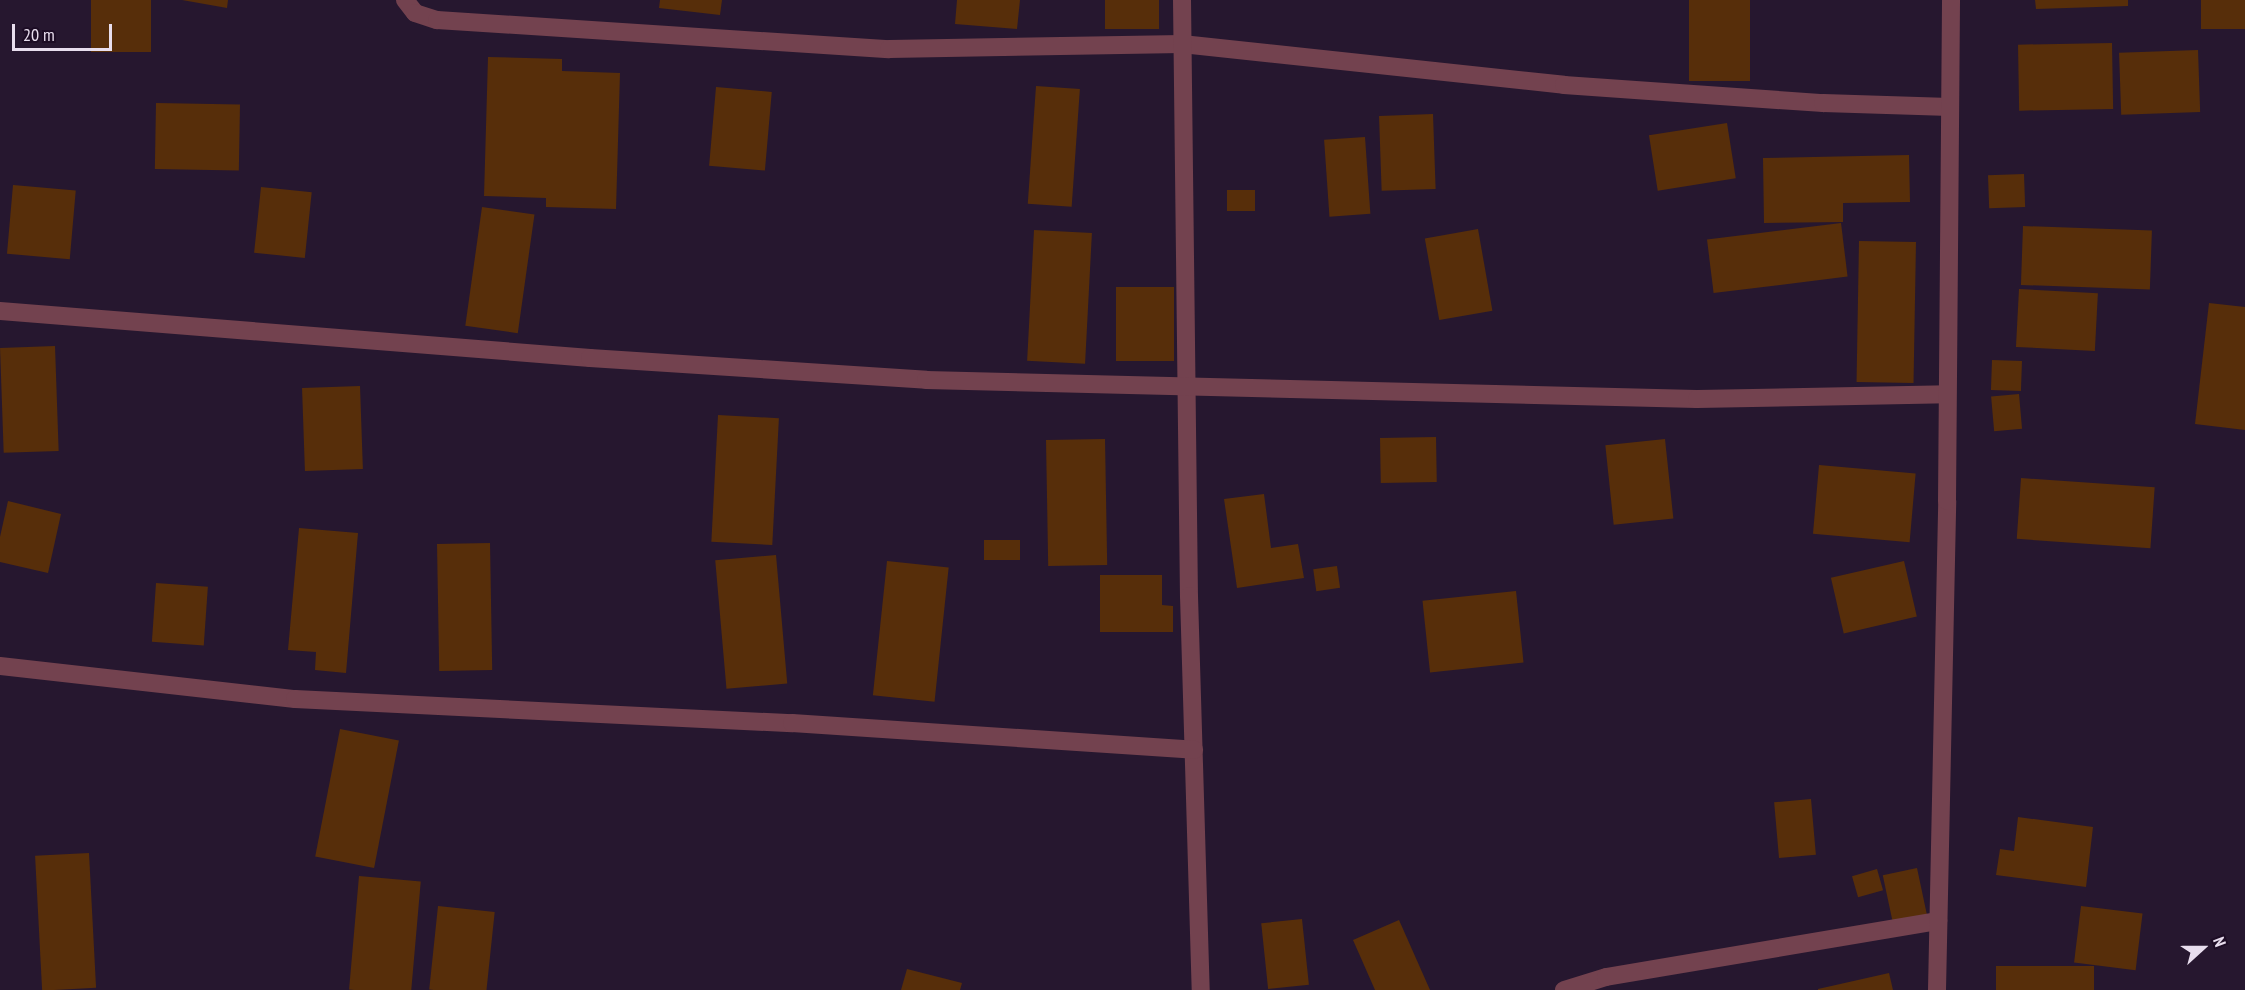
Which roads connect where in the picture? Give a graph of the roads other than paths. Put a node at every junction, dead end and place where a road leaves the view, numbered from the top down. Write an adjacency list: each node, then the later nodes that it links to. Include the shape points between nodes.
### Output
1 (405, 0): 4 (street, via 415,13 437,20 889,49)
2 (1182, 0): 4 (street)
3 (1951, 0): 5 (street)
4 (1182, 44): 5 (street, via 1564,85 1823,103); 7 (street)
5 (1950, 107): 8 (street)
6 (0, 311): 7 (street, via 902,378)
7 (1186, 386): 8 (street, via 1697,399); 10 (street)
8 (1947, 394): 11 (street)
9 (0, 666): 10 (street, via 295,699 792,723)
10 (1194, 750): 12 (street)
11 (1938, 921): 13 (street, via 1606,977); 14 (street)
12 (1201, 990)
13 (1564, 990)
14 (1937, 990)

